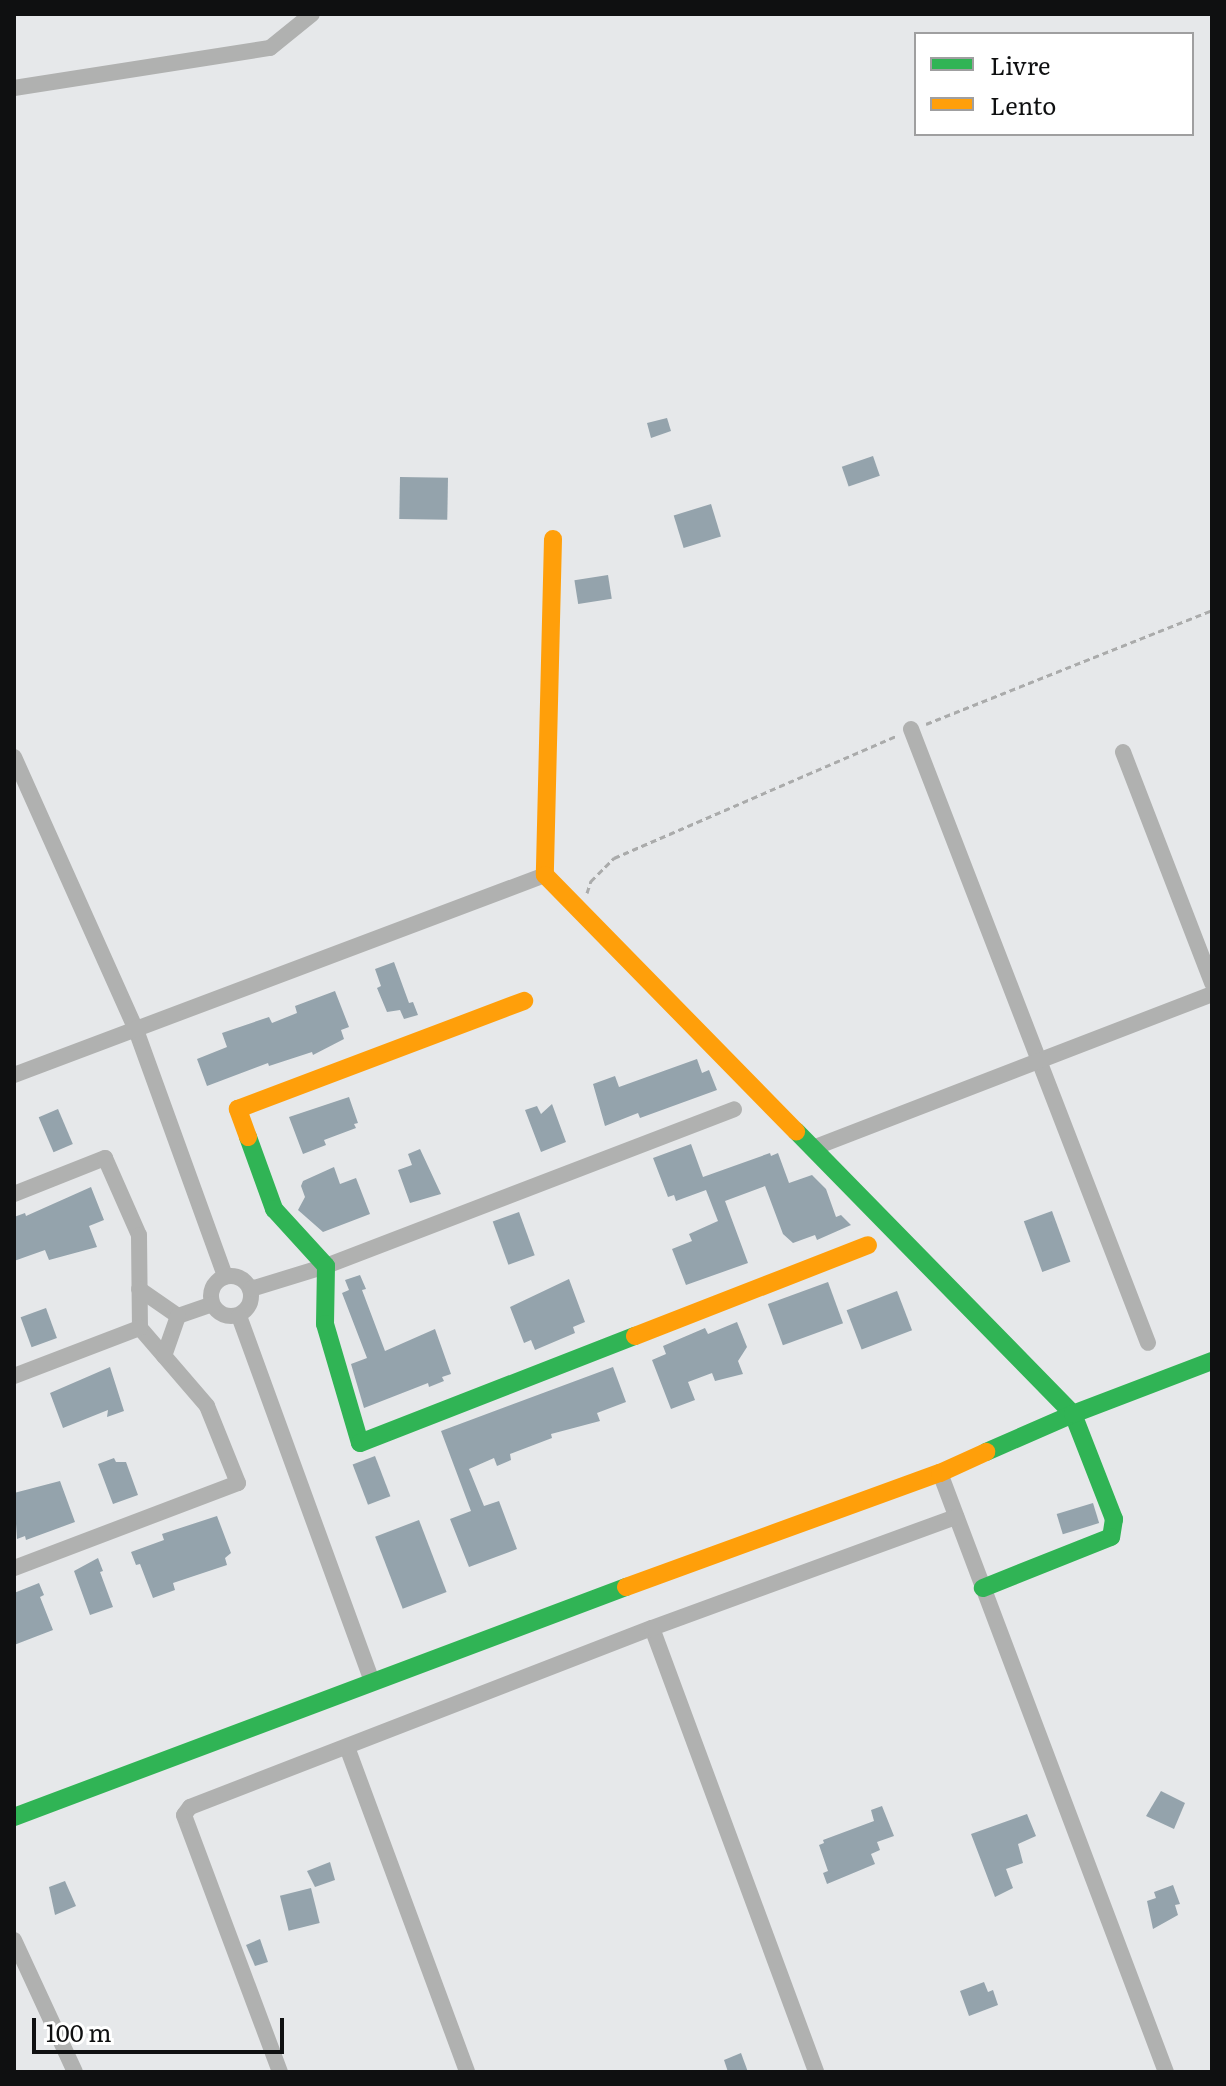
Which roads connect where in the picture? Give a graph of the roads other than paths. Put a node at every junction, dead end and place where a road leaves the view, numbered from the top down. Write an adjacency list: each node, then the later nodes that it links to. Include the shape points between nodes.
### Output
1 (312, 14): 2 (street, via 270,48)
2 (14, 88)
3 (553, 539): 7 (street)
4 (911, 729): 12 (street)
5 (1123, 752): 8 (street)
6 (14, 757): 11 (street)
7 (545, 875): 11 (street); 15 (street)
8 (1212, 983)
9 (1212, 994): 12 (street)
10 (524, 1001): 18 (street, via 238,1109 274,1209)
11 (136, 1030): 13 (street); 19 (street)
12 (1039, 1061): 15 (street); 26 (street)
13 (14, 1075)
14 (734, 1109): 18 (street)
15 (813, 1148): 30 (street)
16 (14, 1194): 20 (street, via 105,1158 139,1235)
17 (868, 1245): 18 (street, via 360,1443 325,1324)
18 (326, 1266): 21 (street)
19 (225, 1276): 21 (street, via 235,1276); 22 (street, via 215,1283)
20 (139, 1289): 23 (street); 25 (street)
21 (251, 1289): 24 (street, via 248,1309)
22 (212, 1304): 23 (street); 24 (street, via 228,1317)
23 (178, 1316): 27 (street)
24 (239, 1316): 36 (street)
25 (140, 1328): 27 (street); 29 (street)
26 (1148, 1343)
27 (164, 1356): 33 (street, via 207,1406 238,1483)
28 (1212, 1361): 30 (street)
29 (14, 1376)
30 (1073, 1414): 31 (street); 34 (street, via 1114,1519 1111,1537)
31 (940, 1473): 32 (street); 36 (street)
32 (956, 1517): 34 (street); 35 (street)
33 (14, 1568)
34 (983, 1588): 44 (street)
35 (652, 1628): 37 (street); 43 (street)
36 (372, 1681): 38 (street)
37 (347, 1747): 41 (street, via 195,1802 184,1815); 42 (street)
38 (14, 1817)
39 (14, 1940): 40 (street)
40 (75, 2072)
41 (280, 2072)
42 (467, 2072)
43 (816, 2072)
44 (1166, 2072)

